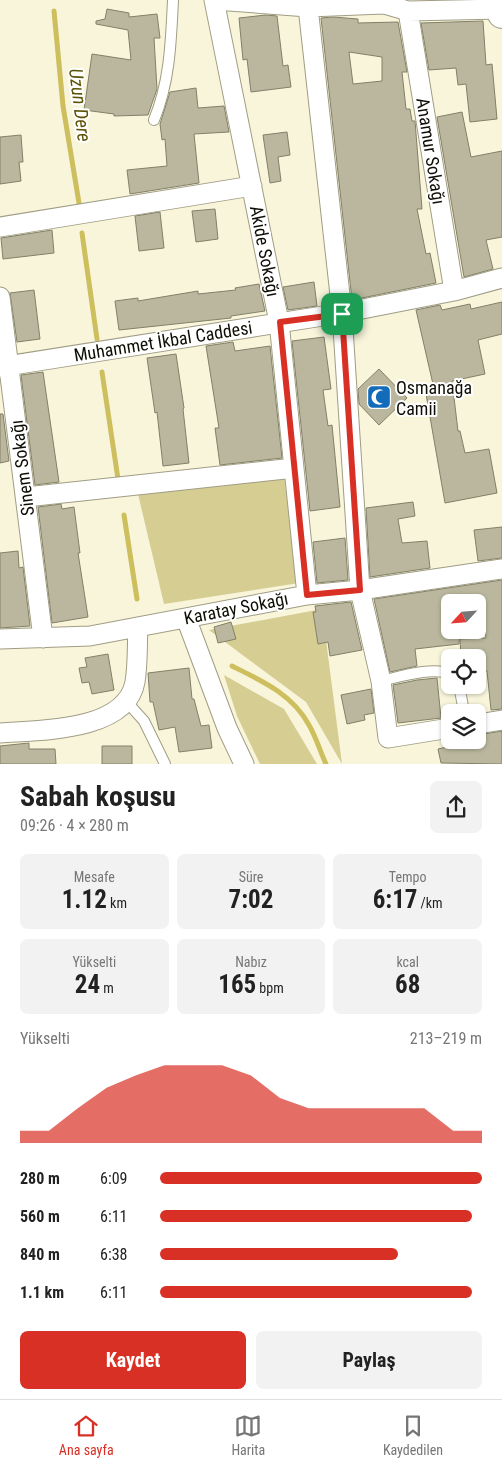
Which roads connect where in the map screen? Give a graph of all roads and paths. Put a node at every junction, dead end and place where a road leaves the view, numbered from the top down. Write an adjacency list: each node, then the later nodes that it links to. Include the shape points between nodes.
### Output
1 (173, 0): 6 (lane, via 169,67 162,102)
2 (214, 0): 3 (street); 7 (street, Akide Sokağı)
3 (308, 7): 5 (street, via 384,4); 12 (street)
4 (501, 8): 5 (street)
5 (408, 11): 10 (street, Anamur Sokağı)
6 (154, 120)
7 (252, 186): 8 (street); 13 (street, Akide Sokağı)
8 (0, 227)
9 (502, 278): 10 (street, Muhammet İkbal Caddesi)
10 (454, 291): 12 (street, Muhammet İkbal Caddesi)
11 (0, 298): 14 (street, Sinem Sokağı)
12 (342, 314): 13 (street, Muhammet İkbal Caddesi); 18 (street)
13 (280, 322): 14 (street, Muhammet İkbal Caddesi); 15 (street, Akide Sokağı)
14 (5, 366): 16 (street, Sinem Sokağı)
15 (294, 468): 16 (street); 19 (street, Akide Sokağı)
16 (26, 497): 22 (street, Sinem Sokağı)
17 (502, 569): 18 (street, Karatay Sokağı)
18 (360, 590): 19 (street, Karatay Sokağı); 25 (street)
19 (307, 595): 20 (street, Karatay Sokağı)
20 (186, 618): 21 (street, Karatay Sokağı); 32 (street, via 227,728)
21 (138, 628): 22 (street, Karatay Sokağı, via 90,636); 26 (street, via 135,683)
22 (43, 638): 23 (street, Karatay Sokağı)
23 (0, 640)
24 (441, 670): 25 (lane)
25 (381, 681): 29 (street, via 388,738)
26 (126, 701): 30 (street, via 110,716 68,728); 31 (lane, via 144,721)
27 (502, 720): 28 (street)
28 (486, 723)
29 (441, 729)
30 (0, 733)
31 (165, 764)
32 (244, 764)

